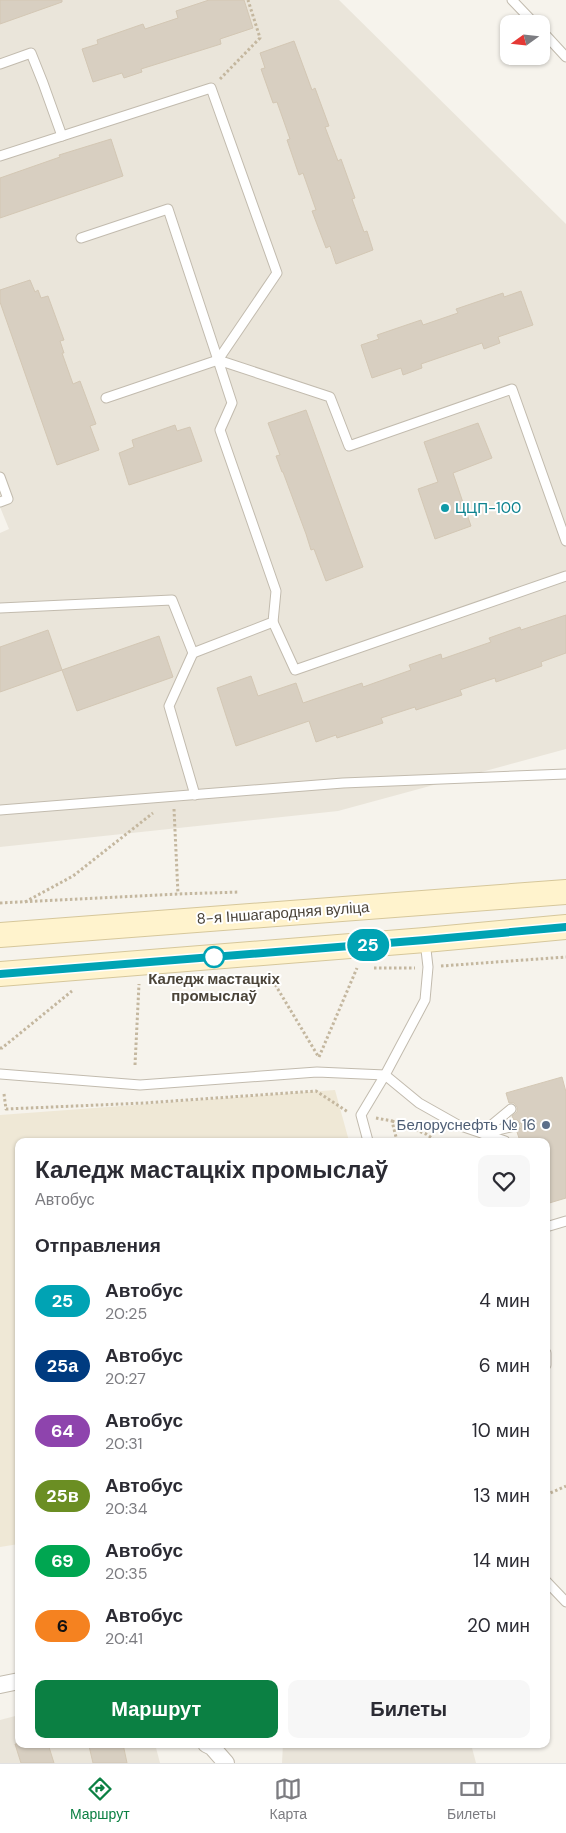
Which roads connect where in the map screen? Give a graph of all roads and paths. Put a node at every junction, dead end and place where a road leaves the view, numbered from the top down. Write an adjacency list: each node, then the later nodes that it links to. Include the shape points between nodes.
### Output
1 (248, 0): 7 (path, via 260,38)
2 (512, 0): 3 (lane)
3 (526, 15)
4 (550, 40): 5 (lane)
5 (566, 58)
6 (0, 64): 8 (lane, via 31,53)
7 (211, 88): 8 (lane); 11 (lane, via 277,273)
8 (62, 136): 9 (lane)
9 (0, 156)
10 (81, 238): 11 (lane, via 168,209)
11 (218, 360): 12 (lane); 15 (lane, via 330,397 349,446 512,389); 18 (lane, via 232,403 220,430 276,591)
12 (106, 398)
13 (0, 477): 14 (lane, via 8,499)
14 (0, 502)
15 (566, 541)
16 (566, 576): 18 (lane, via 295,670)
17 (0, 608): 19 (lane, via 172,600)
18 (273, 622): 19 (lane)
19 (193, 653): 21 (lane, via 168,706)
20 (566, 774): 21 (lane, via 343,783)
21 (195, 796): 22 (lane)
22 (173, 797): 23 (lane); 26 (path); 27 (path, via 73,876)
23 (0, 810)
24 (246, 892): 26 (path)
25 (566, 892): 29 (main road, 8-я Іншагародняя вуліца)
26 (178, 894): 27 (path)
27 (24, 902): 28 (path)
28 (0, 903)
29 (421, 903): 31 (main road, 8-я Іншагародняя вуліца); 32 (main road)
30 (566, 927): 32 (main road)
31 (0, 935)
32 (425, 940): 34 (lane); 37 (main road)
33 (566, 957): 34 (path)
34 (428, 967): 35 (path); 44 (lane, via 425,1000)
35 (366, 968)
36 (348, 969): 38 (path, via 358,968 319,1056 270,976)
37 (0, 974)
38 (279, 975)
39 (139, 986): 42 (path)
40 (72, 991): 41 (path)
41 (0, 1048)
42 (135, 1065)
43 (0, 1074): 44 (lane, via 140,1085 318,1072)
44 (385, 1075): 49 (lane); 52 (lane, via 420,1103)
45 (4, 1094): 46 (path)
46 (6, 1109): 48 (path); 49 (path, via 316,1091 345,1111)
47 (511, 1109): 52 (lane)
48 (0, 1110)
49 (361, 1115): 50 (path); 53 (lane)
50 (392, 1121): 54 (path); 55 (path)
51 (515, 1126): 52 (lane)
52 (484, 1137)
53 (367, 1138)
54 (396, 1138)
55 (432, 1138)
56 (566, 1221): 57 (lane)
57 (550, 1226)
58 (566, 1486): 59 (path)
59 (550, 1493)
60 (550, 1584): 61 (lane)
61 (566, 1602)
62 (15, 1682): 63 (street)
63 (0, 1685)
64 (213, 1748): 65 (street)
65 (226, 1763)

